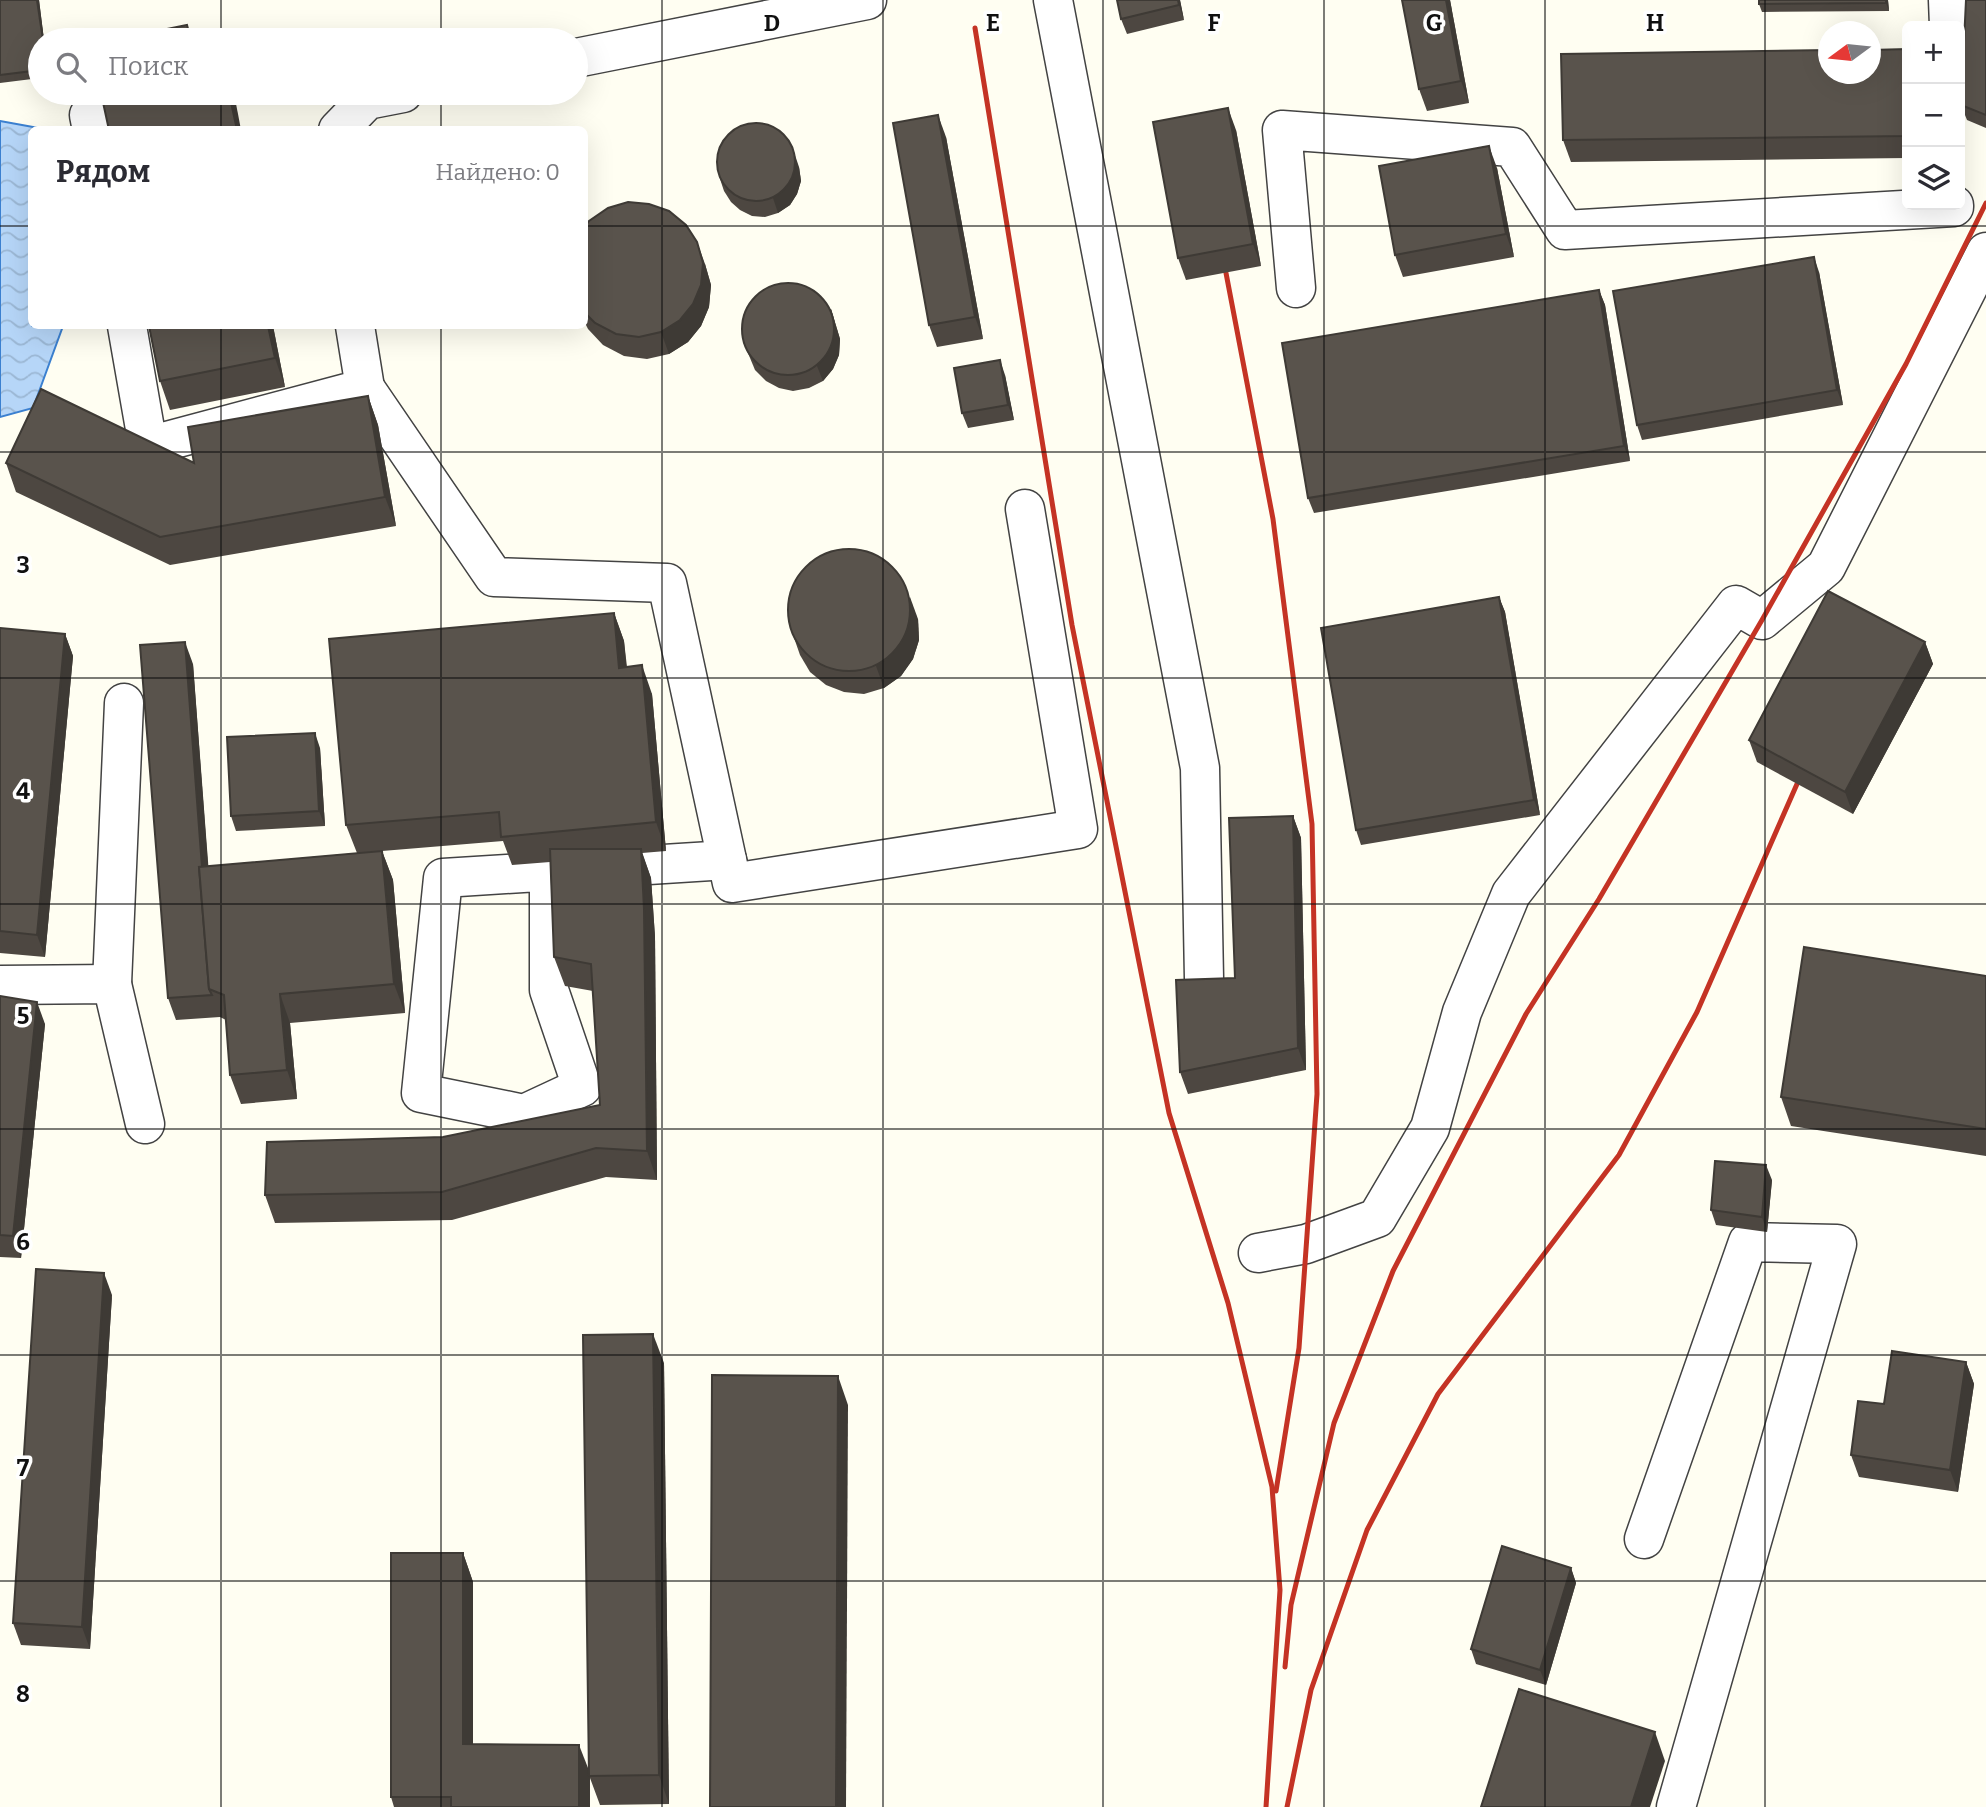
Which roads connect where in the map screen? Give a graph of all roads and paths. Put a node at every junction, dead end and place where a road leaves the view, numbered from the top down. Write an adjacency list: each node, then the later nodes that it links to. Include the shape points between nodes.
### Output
1 (867, 0): 5 (lane)
2 (1053, 0): 18 (lane, via 1200,768)
3 (1948, 0): 4 (lane)
4 (1949, 21)
5 (588, 56)
6 (362, 105): 7 (lane)
7 (342, 126)
8 (1903, 210): 10 (lane, via 1565,230 1512,147 1282,130)
9 (1986, 252): 22 (lane, via 1826,567 1762,620 1736,606 1511,894 1462,1012 1430,1128 1377,1218 1306,1244)
10 (1296, 288)
11 (128, 329): 13 (lane, via 148,446)
12 (355, 329): 13 (lane)
13 (365, 388): 16 (lane, via 494,577 667,583)
14 (1025, 509): 16 (lane, via 1078,829 732,883)
15 (124, 703): 19 (lane)
16 (727, 860): 17 (lane)
17 (549, 872): 17 (lane, via 443,878 421,1093 524,1114 582,1087 549,990)
18 (1203, 979)
19 (112, 984): 20 (lane); 21 (lane)
20 (0, 985)
21 (145, 1124)
22 (1258, 1253)
23 (1644, 1539): 24 (lane, via 1748,1242 1837,1244)
24 (1676, 1807)

